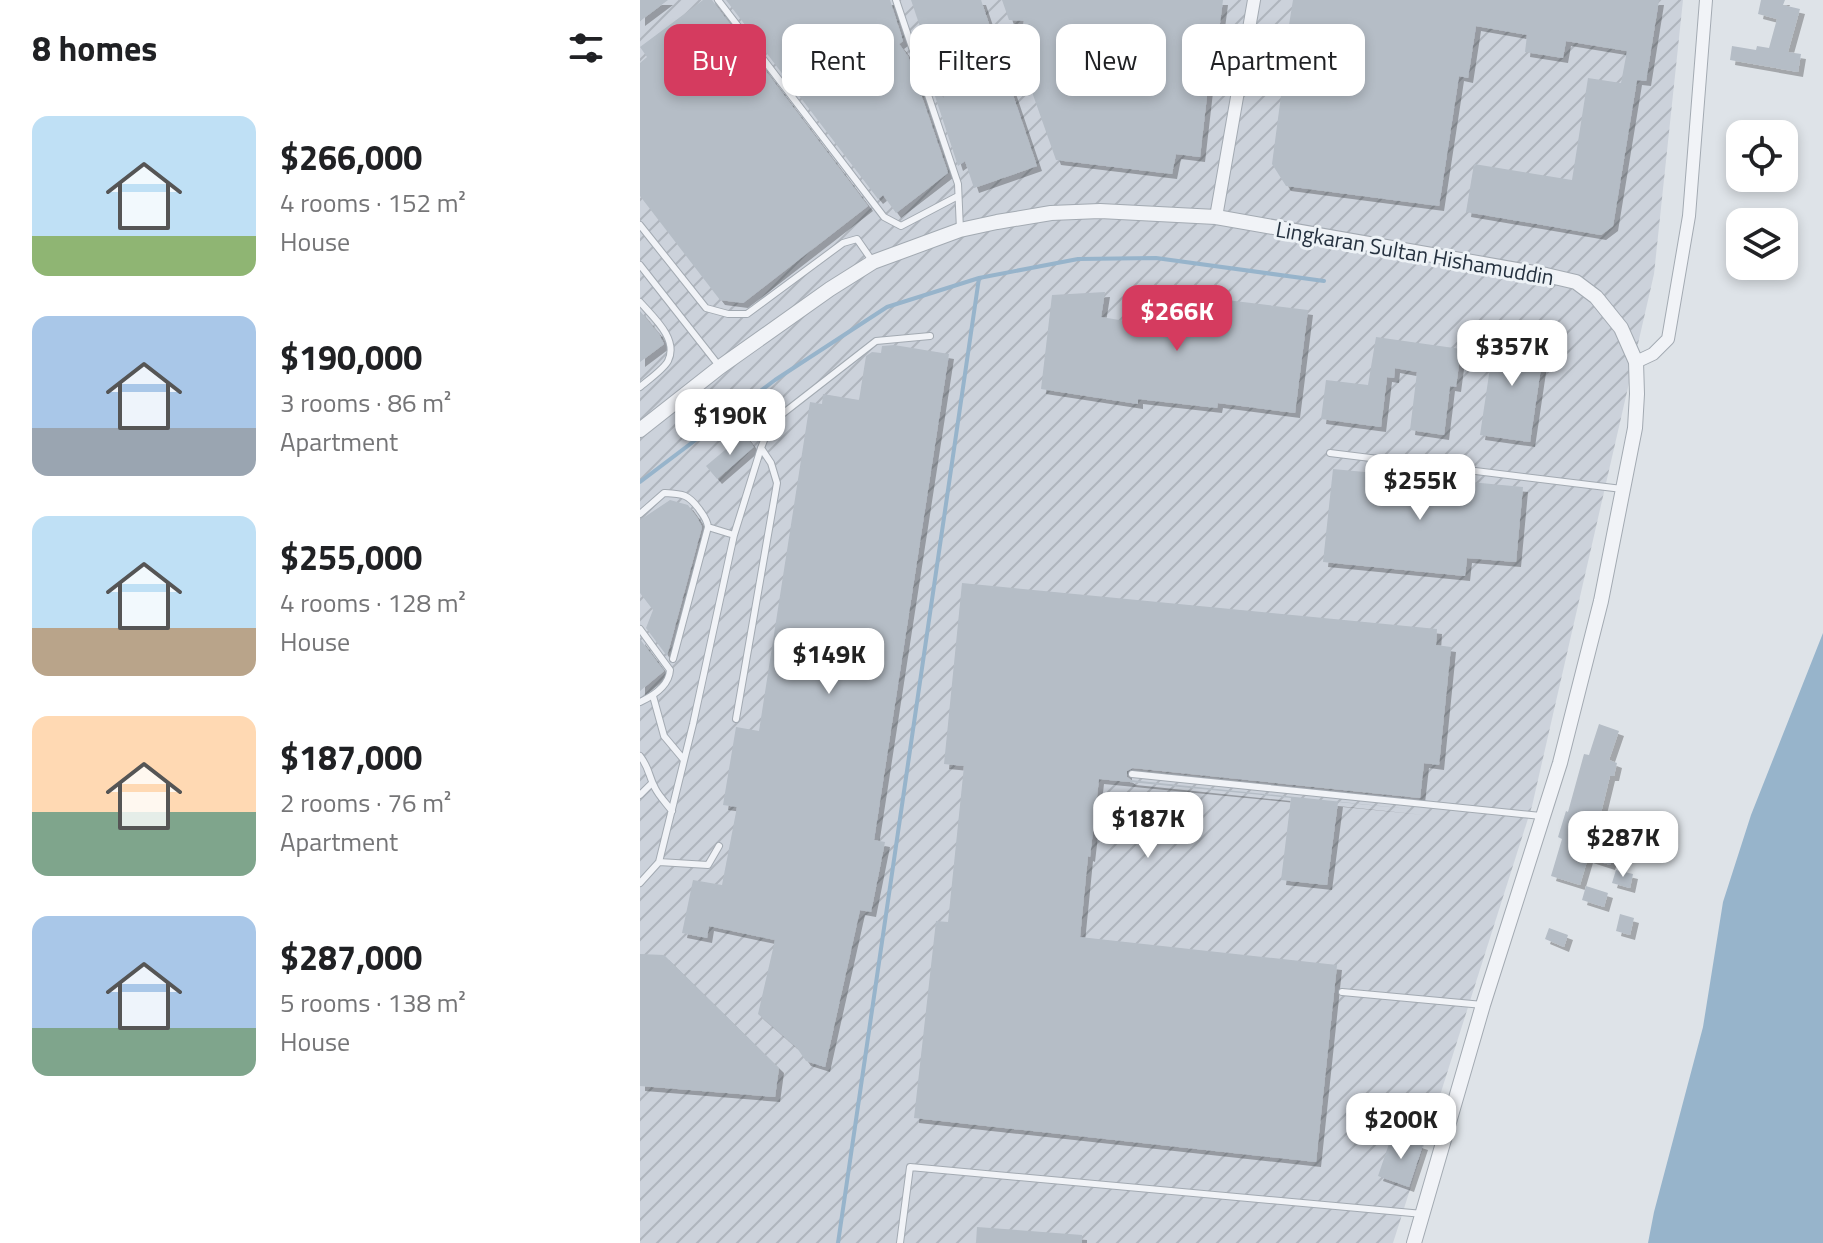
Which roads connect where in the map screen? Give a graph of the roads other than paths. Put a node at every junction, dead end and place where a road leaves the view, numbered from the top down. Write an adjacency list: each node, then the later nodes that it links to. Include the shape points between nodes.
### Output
1 (718, 0): 5 (lane, via 884,217 901,226)
2 (896, 0): 5 (lane)
3 (1254, 0): 6 (street)
4 (1706, 0): 13 (street, via 1689,216 1668,339)
5 (958, 196): 8 (lane)
6 (1216, 217): 8 (street, Lingkaran Sultan Hishamuddin, via 1051,213); 13 (street, Lingkaran Sultan Hishamuddin, via 1576,282 1609,312)
7 (640, 225): 9 (lane, via 706,308 728,314 747,314 843,243 857,239)
8 (960, 230): 9 (street, Lingkaran Sultan Hishamuddin)
9 (873, 262): 14 (street, Lingkaran Sultan Hishamuddin)
10 (640, 265): 14 (lane)
11 (640, 302): 15 (lane, via 668,335 671,348 668,362)
12 (930, 336): 17 (lane, via 876,341 781,415)
13 (1636, 362): 19 (street, Lingkaran Sultan Hishamuddin, via 1635,428)
14 (720, 367): 16 (street, Lingkaran Sultan Hishamuddin)
15 (640, 387)
16 (640, 430)
17 (761, 448): 22 (lane); 27 (lane, via 777,483)
18 (1330, 453): 19 (lane)
19 (1622, 489): 34 (street, Lingkaran Sultan Hishamuddin, via 1601,601)
20 (640, 514): 21 (lane, via 664,493 680,493 691,498)
21 (708, 527): 22 (lane); 24 (lane)
22 (734, 535): 29 (lane)
23 (640, 629): 25 (lane, via 670,670)
24 (673, 659)
25 (653, 696): 26 (lane); 29 (lane, via 664,736)
26 (640, 702)
27 (736, 719)
28 (640, 756): 31 (lane)
29 (684, 761): 33 (lane)
30 (1132, 774): 34 (lane)
31 (652, 783): 32 (lane); 33 (lane)
32 (640, 795)
33 (672, 811): 36 (lane)
34 (1544, 817): 39 (street, Lingkaran Sultan Hishamuddin)
35 (719, 846): 36 (lane, via 708,865)
36 (659, 862): 37 (lane)
37 (640, 883)
38 (1342, 992): 39 (lane)
39 (1483, 1005): 40 (street, Lingkaran Sultan Hishamuddin)
40 (1423, 1214): 41 (lane, via 910,1167); 42 (street, Lingkaran Sultan Hishamuddin)
41 (900, 1243)
42 (1414, 1243)

